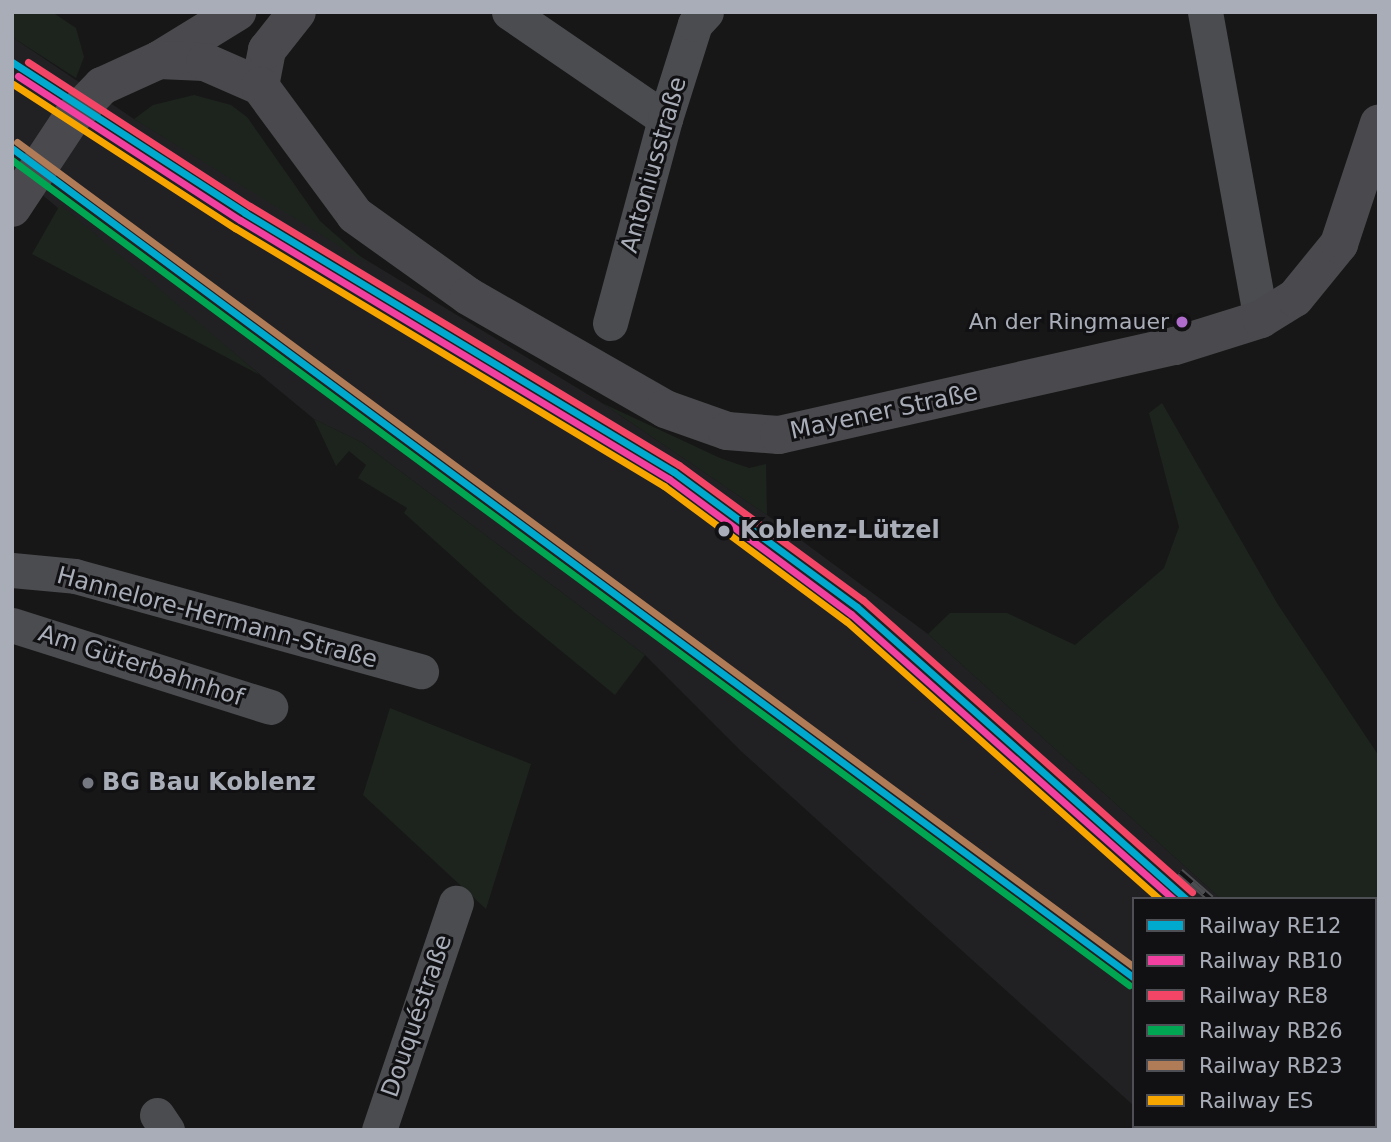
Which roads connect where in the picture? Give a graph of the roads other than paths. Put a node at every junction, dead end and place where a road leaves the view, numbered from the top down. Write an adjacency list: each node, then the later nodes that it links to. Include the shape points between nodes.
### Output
1 (237, 12): 6 (street)
2 (297, 12): 7 (street, via 267,50)
3 (509, 12): 8 (street)
4 (706, 12): 8 (street, Antoniusstraße, via 695,24)
5 (1205, 12): 11 (street)
6 (159, 60): 7 (street, via 205,62); 10 (street, via 90,97)
7 (260, 86): 11 (street, Mayener Straße, via 330,185 395,248 628,388 727,431 812,430 1175,346)
8 (665, 119): 12 (street, Antoniusstraße)
9 (1379, 123): 11 (street, Mayener Straße, via 1339,244 1295,298)
10 (12, 208)
11 (1261, 319)
12 (610, 323)
13 (12, 570): 15 (street, Hannelore-Hermann-Straße, via 75,576)
14 (12, 625): 16 (street, Am Güterbahnhof)
15 (421, 671)
16 (270, 707)
17 (456, 903): 18 (street, Douquéstraße)
18 (379, 1130)

